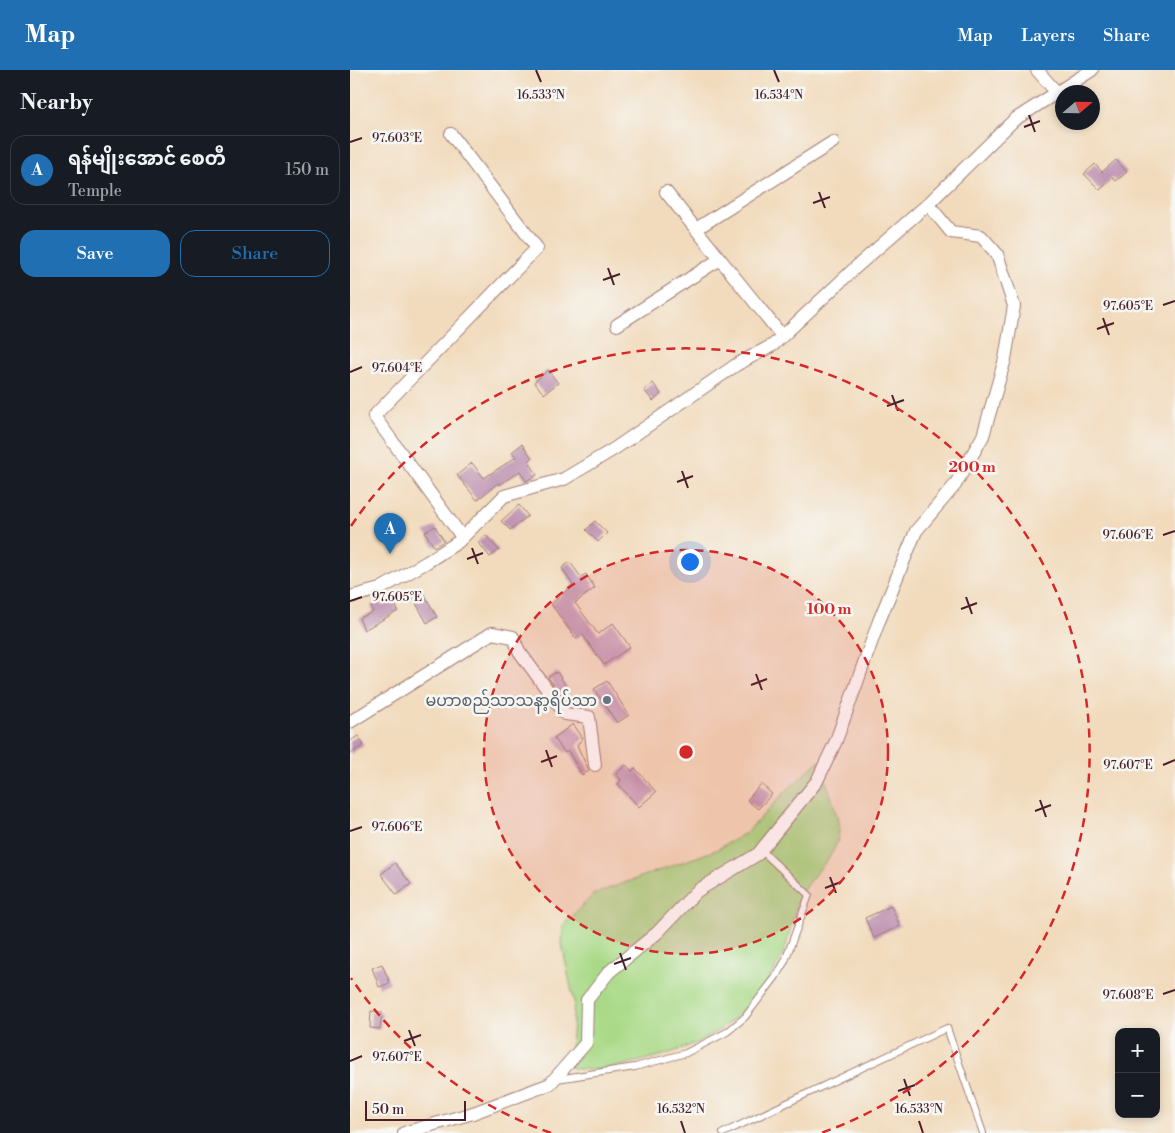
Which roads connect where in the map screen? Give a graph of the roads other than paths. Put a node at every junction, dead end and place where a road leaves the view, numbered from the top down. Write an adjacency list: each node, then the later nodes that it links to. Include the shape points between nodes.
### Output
1 (1037, 70): 4 (street)
2 (1092, 70): 3 (street)
3 (1069, 85)
4 (1055, 91)
5 (1055, 94): 9 (street, via 1014,120)
6 (451, 134): 14 (street, via 537,248 374,416)
7 (833, 142): 10 (street)
8 (666, 192): 10 (street)
9 (928, 204): 13 (street); 18 (street, via 951,232 981,236 997,254 1014,306 1005,360 983,436 955,485 916,531 879,621 836,742 817,781)
10 (696, 229): 11 (street)
11 (720, 259): 12 (street); 13 (street)
12 (617, 325)
13 (782, 336): 14 (street, via 773,345 736,365 614,449 564,479 504,496)
14 (462, 537): 15 (street, via 380,589)
15 (350, 597)
16 (350, 722): 17 (street, via 492,634 513,637 519,651 566,714 589,717)
17 (595, 765)
18 (761, 850): 19 (street, via 697,891 657,933 609,972 587,1000 586,1044); 19 (lane, via 809,895 785,961 745,1017 727,1032 686,1053 635,1067)
19 (554, 1079): 20 (street, via 550,1084 472,1113)
20 (404, 1133)
21 (723, 1133): 22 (lane, via 948,1028)
22 (983, 1133)

